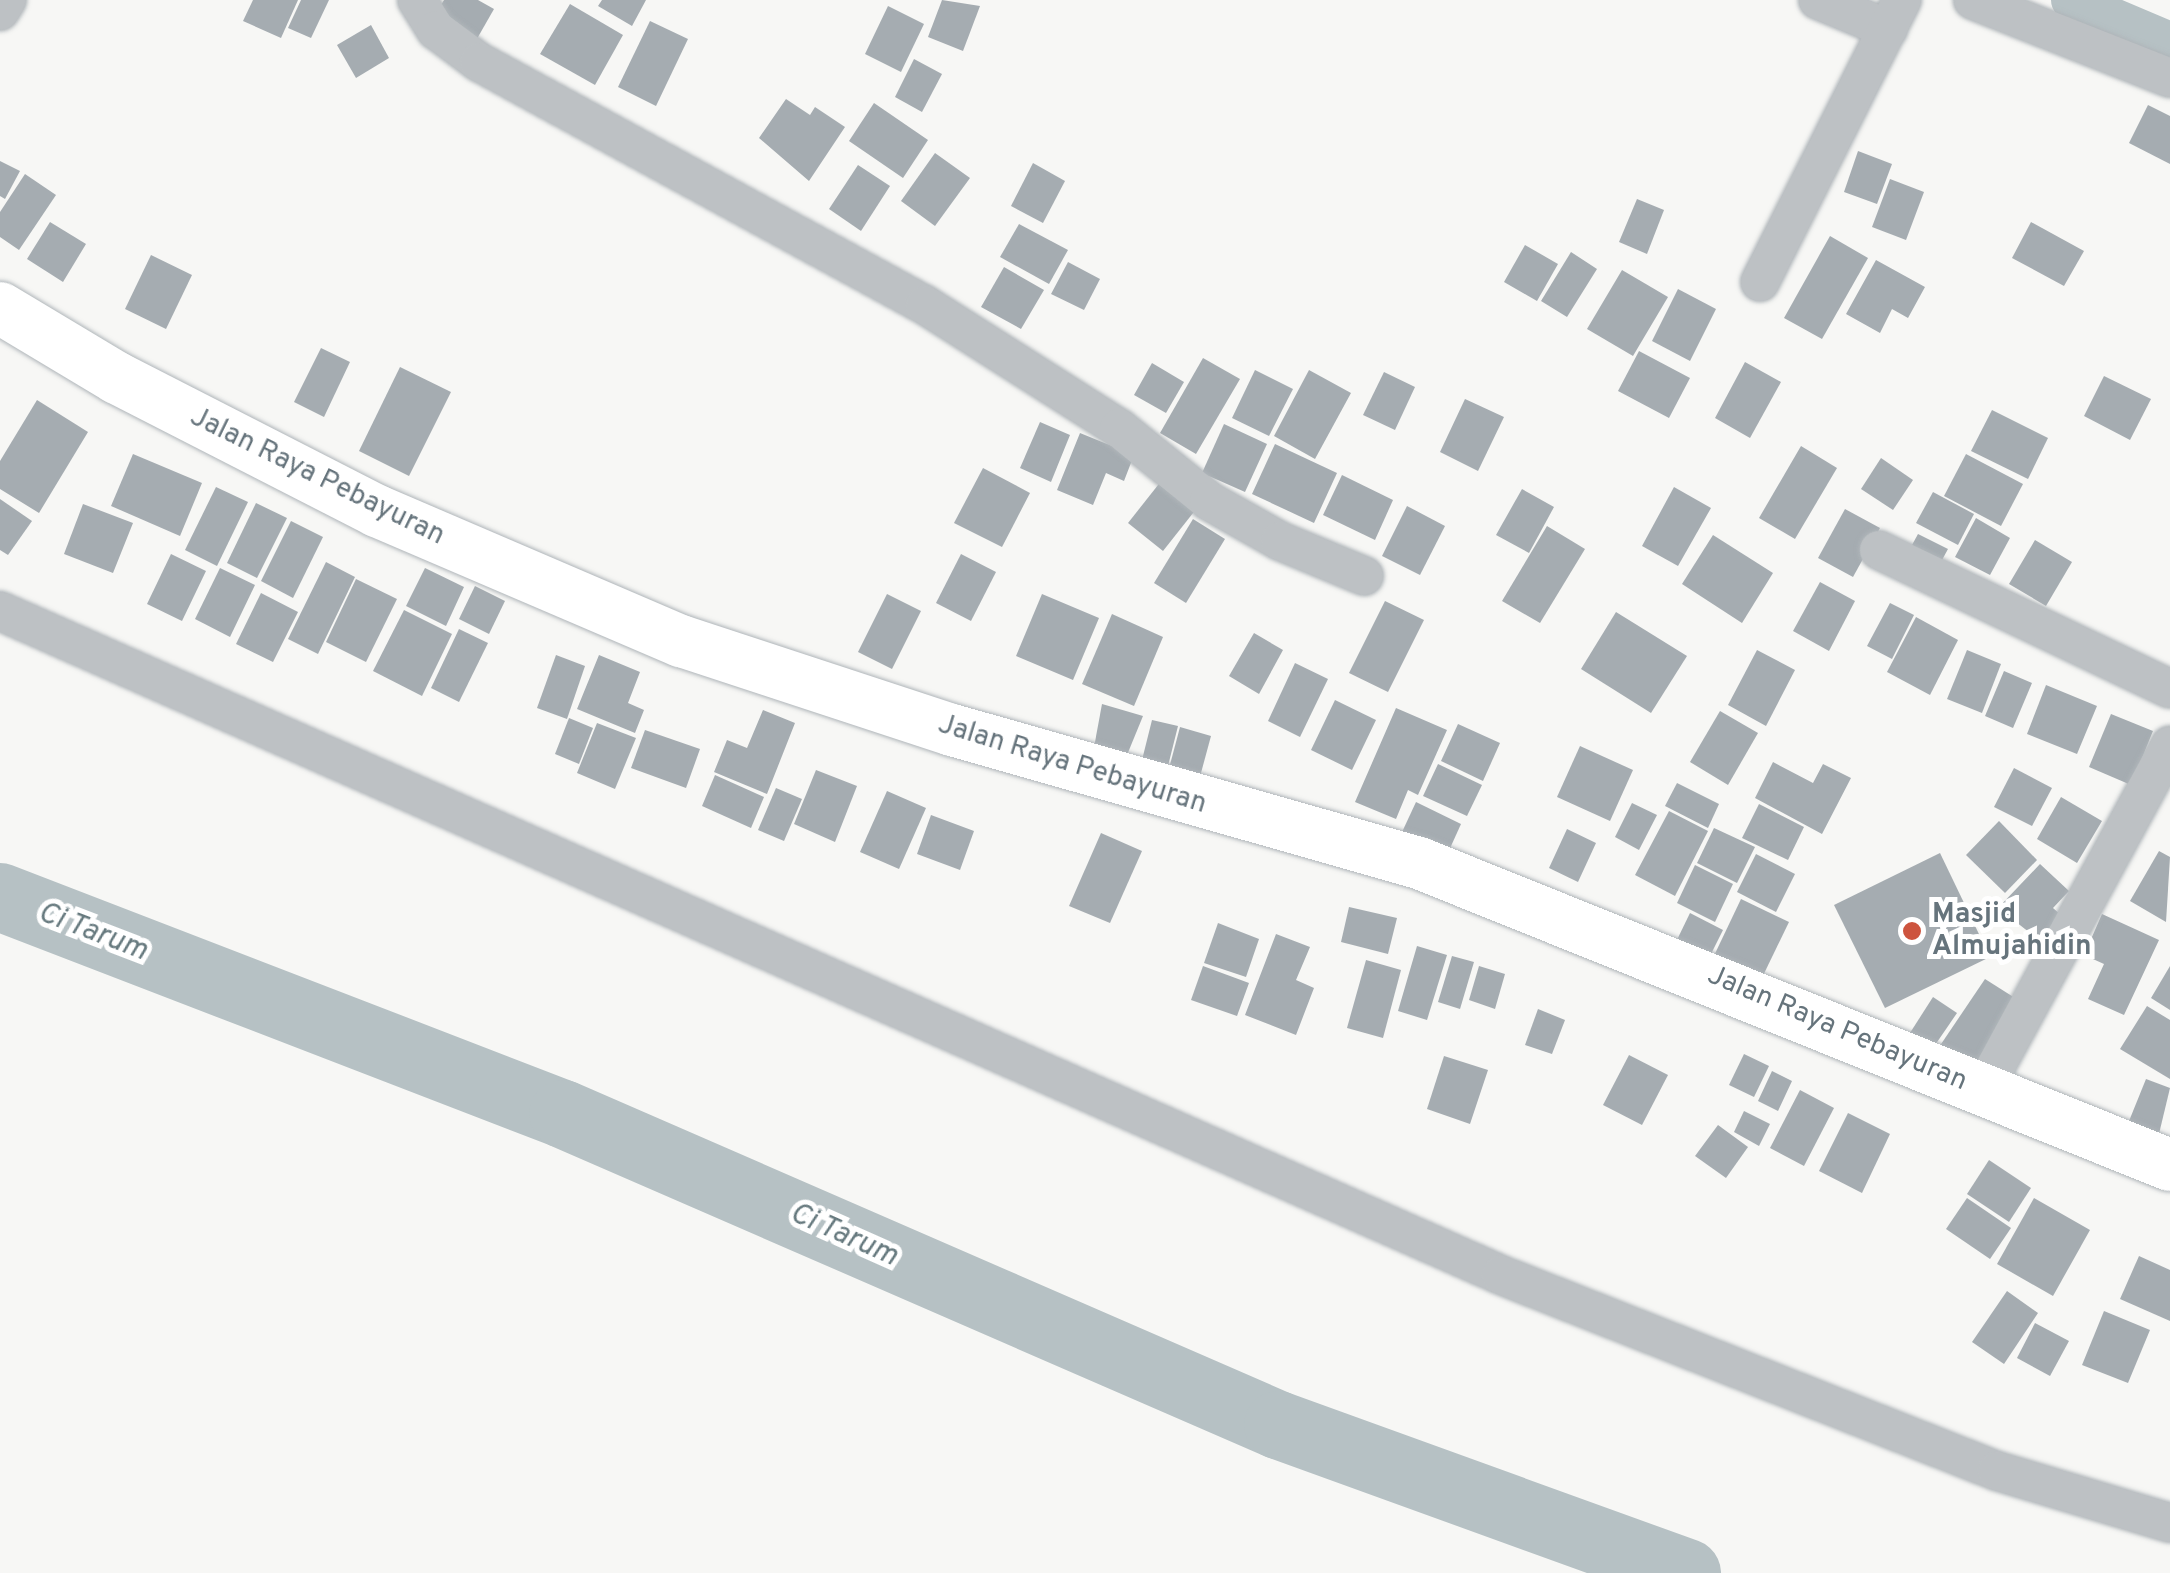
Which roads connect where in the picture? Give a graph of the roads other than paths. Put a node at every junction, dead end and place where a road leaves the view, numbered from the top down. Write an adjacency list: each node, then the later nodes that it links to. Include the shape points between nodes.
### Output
1 (7, 0): 5 (street)
2 (416, 0): 11 (street, via 436,30 479,62 925,304 1119,428 1208,501)
3 (1818, 0): 6 (street)
4 (1973, 0): 7 (street)
5 (0, 11)
6 (1895, 14): 8 (street)
7 (2170, 78)
8 (1760, 282)
9 (0, 308): 15 (main road, Jalan Raya Pebayuran, via 116,378 378,511 681,641 952,730 1419,863)
10 (1879, 550): 13 (street)
11 (1364, 576)
12 (0, 611): 17 (street, via 1500,1274 1998,1470)
13 (2170, 689)
14 (2170, 745): 15 (street)
15 (1983, 1090): 16 (main road, Jalan Raya Pebayuran)
16 (2170, 1165)
17 (2170, 1523)

